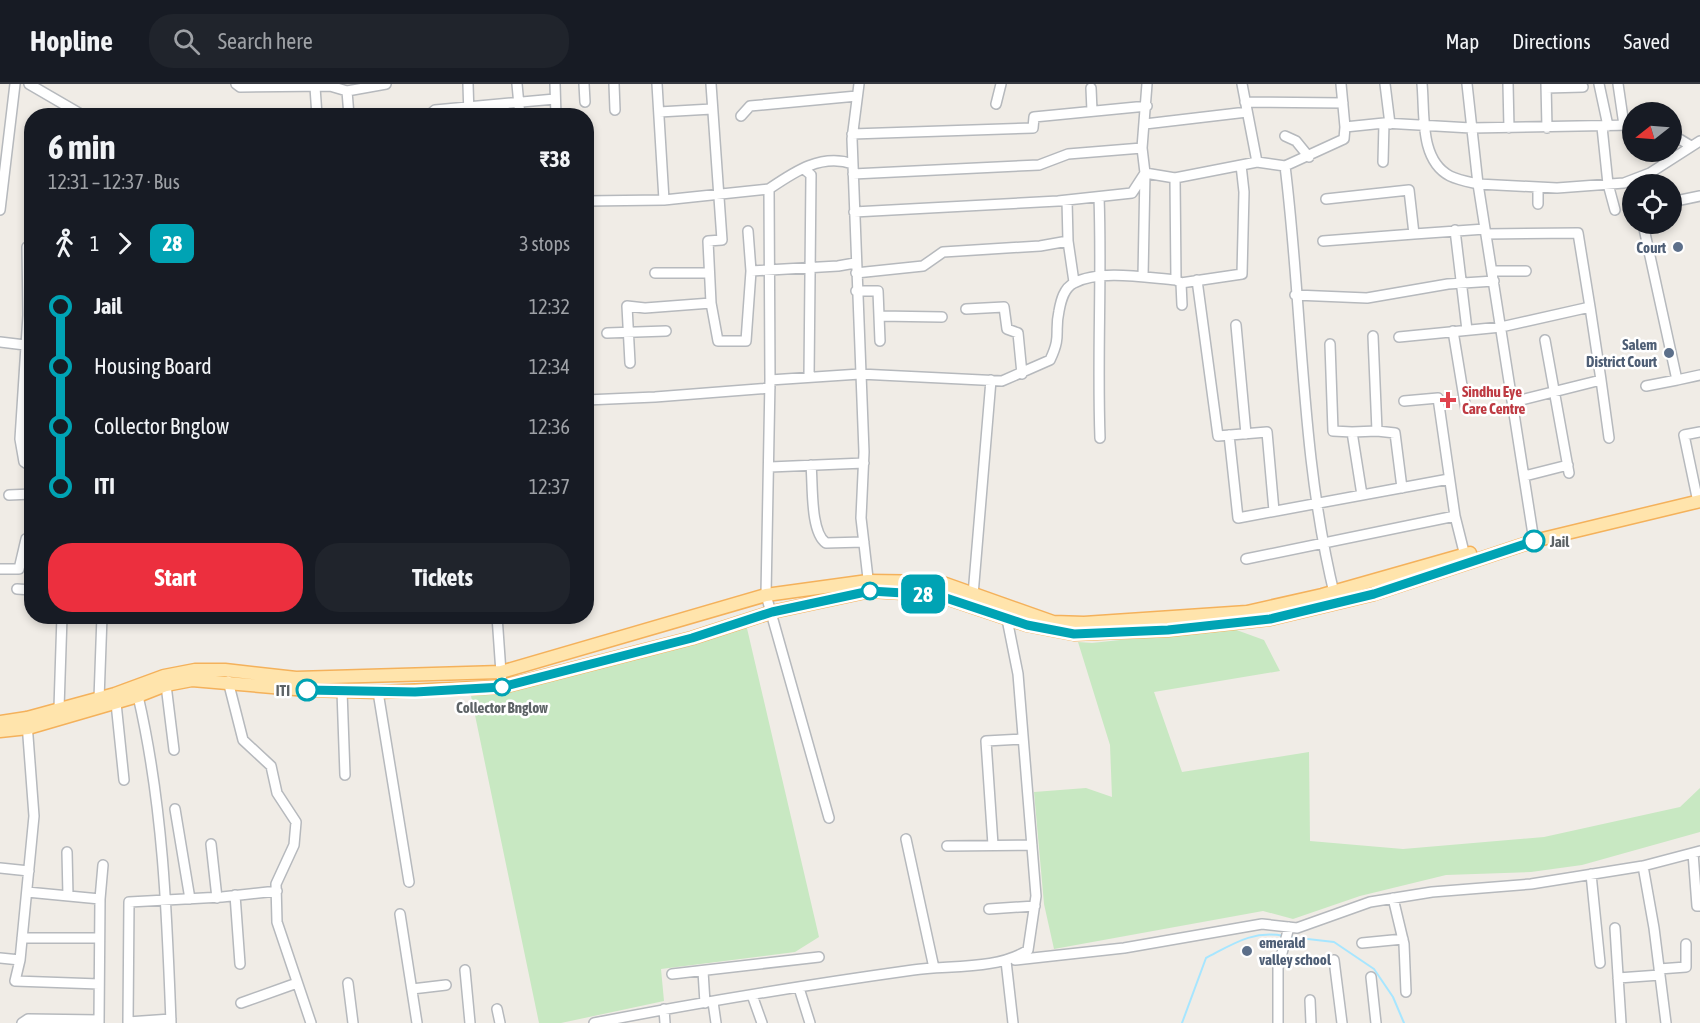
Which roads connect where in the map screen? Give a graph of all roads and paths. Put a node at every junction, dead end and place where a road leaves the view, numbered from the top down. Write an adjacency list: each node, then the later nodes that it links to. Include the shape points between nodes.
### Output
1 (15, 84): 87 (street)
2 (29, 84): 38 (street)
3 (386, 84): 28 (street)
4 (468, 84): 41 (street)
5 (517, 84): 34 (street)
6 (555, 84): 30 (street)
7 (584, 84): 31 (street)
8 (614, 84): 46 (street)
9 (657, 84): 48 (street)
10 (711, 84): 45 (street)
11 (859, 84): 29 (street)
12 (1001, 84): 35 (street)
13 (1147, 84): 37 (street)
14 (1242, 84): 32 (street)
15 (1341, 84): 36 (street)
16 (1385, 84): 52 (street)
17 (1422, 84): 55 (street)
18 (1467, 84): 57 (street)
19 (1508, 84): 58 (street)
20 (1599, 84): 56 (street)
21 (1618, 84): 33 (street)
22 (238, 85): 23 (street)
23 (264, 85): 25 (street)
24 (1546, 86): 26 (street); 59 (street)
25 (315, 87): 28 (street); 39 (street)
26 (1583, 87)
27 (1090, 88): 47 (street)
28 (347, 91): 40 (street)
29 (857, 96): 50 (street, via 750,106); 60 (street)
30 (555, 99): 34 (street); 44 (street)
31 (585, 102)
32 (1245, 102): 36 (street); 49 (street)
33 (1622, 102)
34 (519, 103): 42 (street); 43 (street)
35 (996, 104)
36 (1343, 104): 54 (street)
37 (1147, 106): 47 (street); 51 (street)
38 (70, 108)
39 (316, 108)
40 (348, 108)
41 (468, 108)
42 (487, 108)
43 (519, 108)
44 (556, 108)
45 (712, 108): 48 (street); 78 (street)
46 (615, 110)
47 (1092, 111): 60 (street, via 1034,117 1033,128)
48 (659, 112): 82 (street)
49 (1247, 112): 51 (street); 66 (street)
50 (741, 116)
51 (1144, 124): 64 (street)
52 (1387, 124): 54 (street); 55 (street); 67 (street)
53 (1622, 126): 56 (street)
54 (1345, 127): 65 (street, via 1344,139)
55 (1426, 127): 57 (street); 74 (street, via 1426,142 1439,167 1450,176)
56 (1605, 127): 59 (street); 75 (street)
57 (1471, 128): 58 (street); 74 (street)
58 (1509, 128): 59 (street)
59 (1547, 128)
60 (852, 134): 71 (street)
61 (1285, 136): 65 (street, via 1296,141)
62 (1682, 138): 63 (street)
63 (1696, 144): 75 (street, via 1650,173 1624,183)
64 (1142, 148): 71 (street, via 1068,154 1039,165); 72 (street)
65 (1309, 157): 69 (street)
66 (1257, 162): 68 (street); 69 (street)
67 (1383, 162)
68 (1240, 165): 73 (street); 107 (street, via 1244,192 1242,274)
69 (1285, 166): 113 (street)
70 (804, 169): 71 (street, via 836,158); 77 (street); 97 (street, via 811,176)
71 (853, 169): 89 (street)
72 (1145, 173): 73 (street); 79 (street, via 1132,193); 106 (street)
73 (1175, 178): 110 (street)
74 (1478, 184): 76 (street); 92 (street)
75 (1608, 184): 76 (street); 88 (street)
76 (1538, 187): 86 (street)
77 (769, 189): 78 (street); 98 (street)
78 (717, 196): 82 (street); 104 (street, via 722,240 708,241)
79 (1099, 196): 83 (street); 105 (street)
80 (1700, 196): 84 (street)
81 (1326, 199): 93 (street, via 1409,190)
82 (664, 200): 85 (street)
83 (1067, 200): 89 (street); 95 (street)
84 (1682, 200)
85 (594, 201)
86 (1538, 204)
87 (0, 210)
88 (1615, 210)
89 (854, 212): 99 (street)
90 (1455, 230): 92 (street); 93 (street); 111 (street)
91 (748, 231): 100 (street)
92 (1486, 231): 101 (street); 116 (street, via 1578,233)
93 (1414, 234): 96 (street)
94 (1645, 234): 142 (street)
95 (1068, 241): 99 (street, via 943,252 923,266); 109 (street)
96 (1323, 241)
97 (810, 267): 98 (street); 99 (street); 139 (street)
98 (769, 268): 100 (street); 143 (street)
99 (855, 268): 112 (street)
100 (751, 271): 114 (street, via 747,341 718,341)
101 (1492, 271): 102 (street); 108 (street)
102 (1526, 271)
103 (655, 273): 104 (street)
104 (709, 273): 114 (street)
105 (1102, 277): 106 (street); 109 (street); 155 (street)
106 (1143, 277): 110 (street)
107 (1197, 280): 110 (street); 154 (street, via 1218,436)
108 (1494, 281): 111 (street); 121 (street)
109 (1074, 282): 136 (street, via 1065,291 1058,312 1059,341 1050,360)
110 (1179, 282): 115 (street)
111 (1461, 283): 113 (street, via 1367,298); 122 (street)
112 (856, 291): 118 (street, via 878,291); 137 (street)
113 (1295, 295): 168 (street)
114 (711, 303): 126 (street, via 645,309 627,306)
115 (1182, 305)
116 (1590, 307): 121 (street); 141 (street)
117 (966, 309): 136 (street, via 1004,307 1007,329 1018,333)
118 (879, 316): 119 (street); 130 (street)
119 (942, 317)
120 (1236, 325): 153 (street)
121 (1502, 327): 122 (street); 148 (street)
122 (1467, 330): 124 (street)
123 (666, 331): 126 (street)
124 (1453, 331): 128 (street); 149 (street)
125 (607, 333): 126 (street)
126 (629, 333): 134 (street)
127 (1373, 336): 150 (street)
128 (1399, 337)
129 (1545, 340): 145 (street)
130 (880, 341)
131 (0, 342): 133 (street)
132 (1330, 344): 151 (street, via 1333,431)
133 (24, 345)
134 (630, 363)
135 (24, 364): 157 (street, via 20,439)
136 (1022, 374): 140 (street, via 1002,381)
137 (860, 375): 139 (street); 140 (street); 158 (street)
138 (1700, 375): 142 (street)
139 (809, 378): 143 (street)
140 (991, 380): 182 (street)
141 (1601, 380): 145 (street); 156 (street)
142 (1677, 380): 144 (street)
143 (770, 384): 146 (street); 160 (street)
144 (1646, 386)
145 (1554, 391): 148 (street); 161 (street, via 1569,469)
146 (594, 399)
147 (1404, 401): 162 (street, via 1438,398)
148 (1513, 402): 161 (street)
149 (1466, 410)
150 (1377, 431): 151 (street); 163 (street, via 1395,433)
151 (1352, 432): 166 (street)
152 (1700, 432): 167 (street, via 1684,435)
153 (1246, 434): 154 (street); 169 (street, via 1267,432)
154 (1229, 435): 169 (street, via 1238,518)
155 (1100, 438)
156 (1609, 438)
157 (24, 462)
158 (864, 463): 159 (street); 172 (street)
159 (811, 465): 160 (street); 172 (street, via 816,528 821,539 826,543)
160 (770, 467): 181 (street)
161 (1525, 476): 171 (street)
162 (1449, 479): 163 (street); 170 (street)
163 (1402, 488): 166 (street)
164 (24, 494): 165 (street)
165 (9, 495)
166 (1362, 495): 168 (street)
167 (1698, 498): 171 (main road)
168 (1316, 504): 169 (street); 173 (street)
169 (1274, 511)
170 (1455, 516): 173 (street); 176 (street)
171 (1533, 538): 176 (main road)
172 (864, 542): 178 (street)
173 (1323, 543): 175 (street); 183 (street)
174 (24, 548): 177 (street, via 19,569)
175 (1246, 559)
176 (1466, 559): 183 (main road)
177 (0, 568)
178 (869, 586): 181 (main road); 182 (main road, via 940,582); 184 (main road); 185 (main road, via 937,595)
179 (17, 589): 180 (street)
180 (24, 589)
181 (766, 595): 184 (street); 189 (main road)
182 (973, 595): 183 (main road, via 1053,622 1084,623 1247,612)
183 (1335, 597): 185 (main road, via 1270,619 1168,630 1074,634)
184 (772, 612): 192 (main road, via 692,638); 207 (street)
185 (1007, 619): 202 (street, via 1018,674)
186 (62, 624): 198 (street)
187 (102, 624): 196 (street)
188 (498, 624): 189 (street)
189 (501, 672): 191 (main road, via 296,678 195,670); 192 (street)
190 (228, 681): 191 (main road); 193 (main road); 221 (street, via 243,740 271,766 278,793 296,822 294,846 276,884)
191 (162, 682): 195 (main road); 196 (main road); 203 (street)
192 (502, 687): 194 (main road)
193 (342, 691): 194 (main road); 204 (street)
194 (378, 692): 220 (street)
195 (138, 696): 197 (main road); 229 (street, via 149,745)
196 (99, 699): 198 (main road)
197 (116, 703): 200 (main road); 205 (street)
198 (59, 708): 200 (main road)
199 (0, 722): 200 (main road)
200 (27, 723): 201 (main road); 218 (street, via 34,816)
201 (0, 731)
202 (1023, 739): 210 (street, via 986,741); 211 (street)
203 (174, 750)
204 (345, 775)
205 (124, 780)
206 (175, 809): 228 (street)
207 (830, 818)
208 (906, 839): 248 (street)
209 (211, 844): 225 (street)
210 (993, 845): 211 (street); 212 (street)
211 (1032, 845): 230 (street)
212 (947, 846)
213 (67, 852): 224 (street)
214 (1696, 852): 216 (street); 231 (street)
215 (103, 866): 227 (street)
216 (1643, 866): 219 (street); 251 (street)
217 (0, 868): 218 (street)
218 (29, 871): 222 (street)
219 (1591, 874): 226 (street); 246 (street)
220 (409, 882)
221 (277, 891): 223 (street); 255 (street, via 277,922)
222 (27, 892): 224 (street); 236 (street)
223 (235, 895): 225 (street); 247 (street)
224 (68, 896): 227 (street)
225 (217, 898): 228 (street)
226 (1393, 898): 234 (street); 238 (street)
227 (100, 899): 237 (street)
228 (190, 899): 229 (street)
229 (167, 900): 268 (street); 268 (street, via 129,902 128,1022)
230 (1035, 906): 232 (street); 244 (street, via 1028,950)
231 (1700, 906)
232 (989, 909)
233 (400, 914): 260 (street)
234 (1289, 927): 244 (street, via 1262,924 1124,948); 283 (street, via 1278,968)
235 (1615, 928): 254 (street)
236 (22, 938): 237 (street); 243 (street)
237 (99, 938): 257 (street)
238 (1403, 939): 239 (street); 261 (street)
239 (1362, 944)
240 (1686, 944): 251 (street, via 1686,968)
241 (819, 957): 250 (street)
242 (0, 958): 243 (street)
243 (20, 960): 257 (street, via 15,981)
244 (1009, 960): 248 (street); 282 (street)
245 (1334, 960): 285 (street)
246 (1600, 963)
247 (240, 964)
248 (934, 968): 259 (street)
249 (465, 970): 275 (street)
250 (703, 971): 252 (street); 264 (street)
251 (1660, 972): 254 (street); 288 (street)
252 (672, 974)
253 (1371, 977): 286 (street)
254 (1618, 978): 287 (street)
255 (297, 983): 265 (street); 272 (street)
256 (348, 983): 273 (street)
257 (99, 984): 270 (street)
258 (446, 985): 260 (street)
259 (799, 988): 262 (street); 281 (street)
260 (412, 989): 274 (street)
261 (1406, 992)
262 (753, 995): 264 (street); 280 (street)
263 (1310, 1000): 284 (street)
264 (709, 1002): 267 (street); 279 (street)
265 (241, 1003)
266 (497, 1009): 276 (street)
267 (664, 1009): 269 (street); 278 (street)
268 (171, 1021)
269 (620, 1021): 277 (street)
270 (99, 1022): 271 (street, via 28,1019)
271 (21, 1023)
272 (311, 1023)
273 (353, 1023)
274 (417, 1023)
275 (470, 1023)
276 (500, 1023)
277 (594, 1023)
278 (665, 1023)
279 (716, 1023)
280 (762, 1023)
281 (810, 1023)
282 (1013, 1023)
283 (1278, 1023)
284 (1311, 1023)
285 (1342, 1023)
286 (1376, 1023)
287 (1621, 1023)
288 (1666, 1023)

